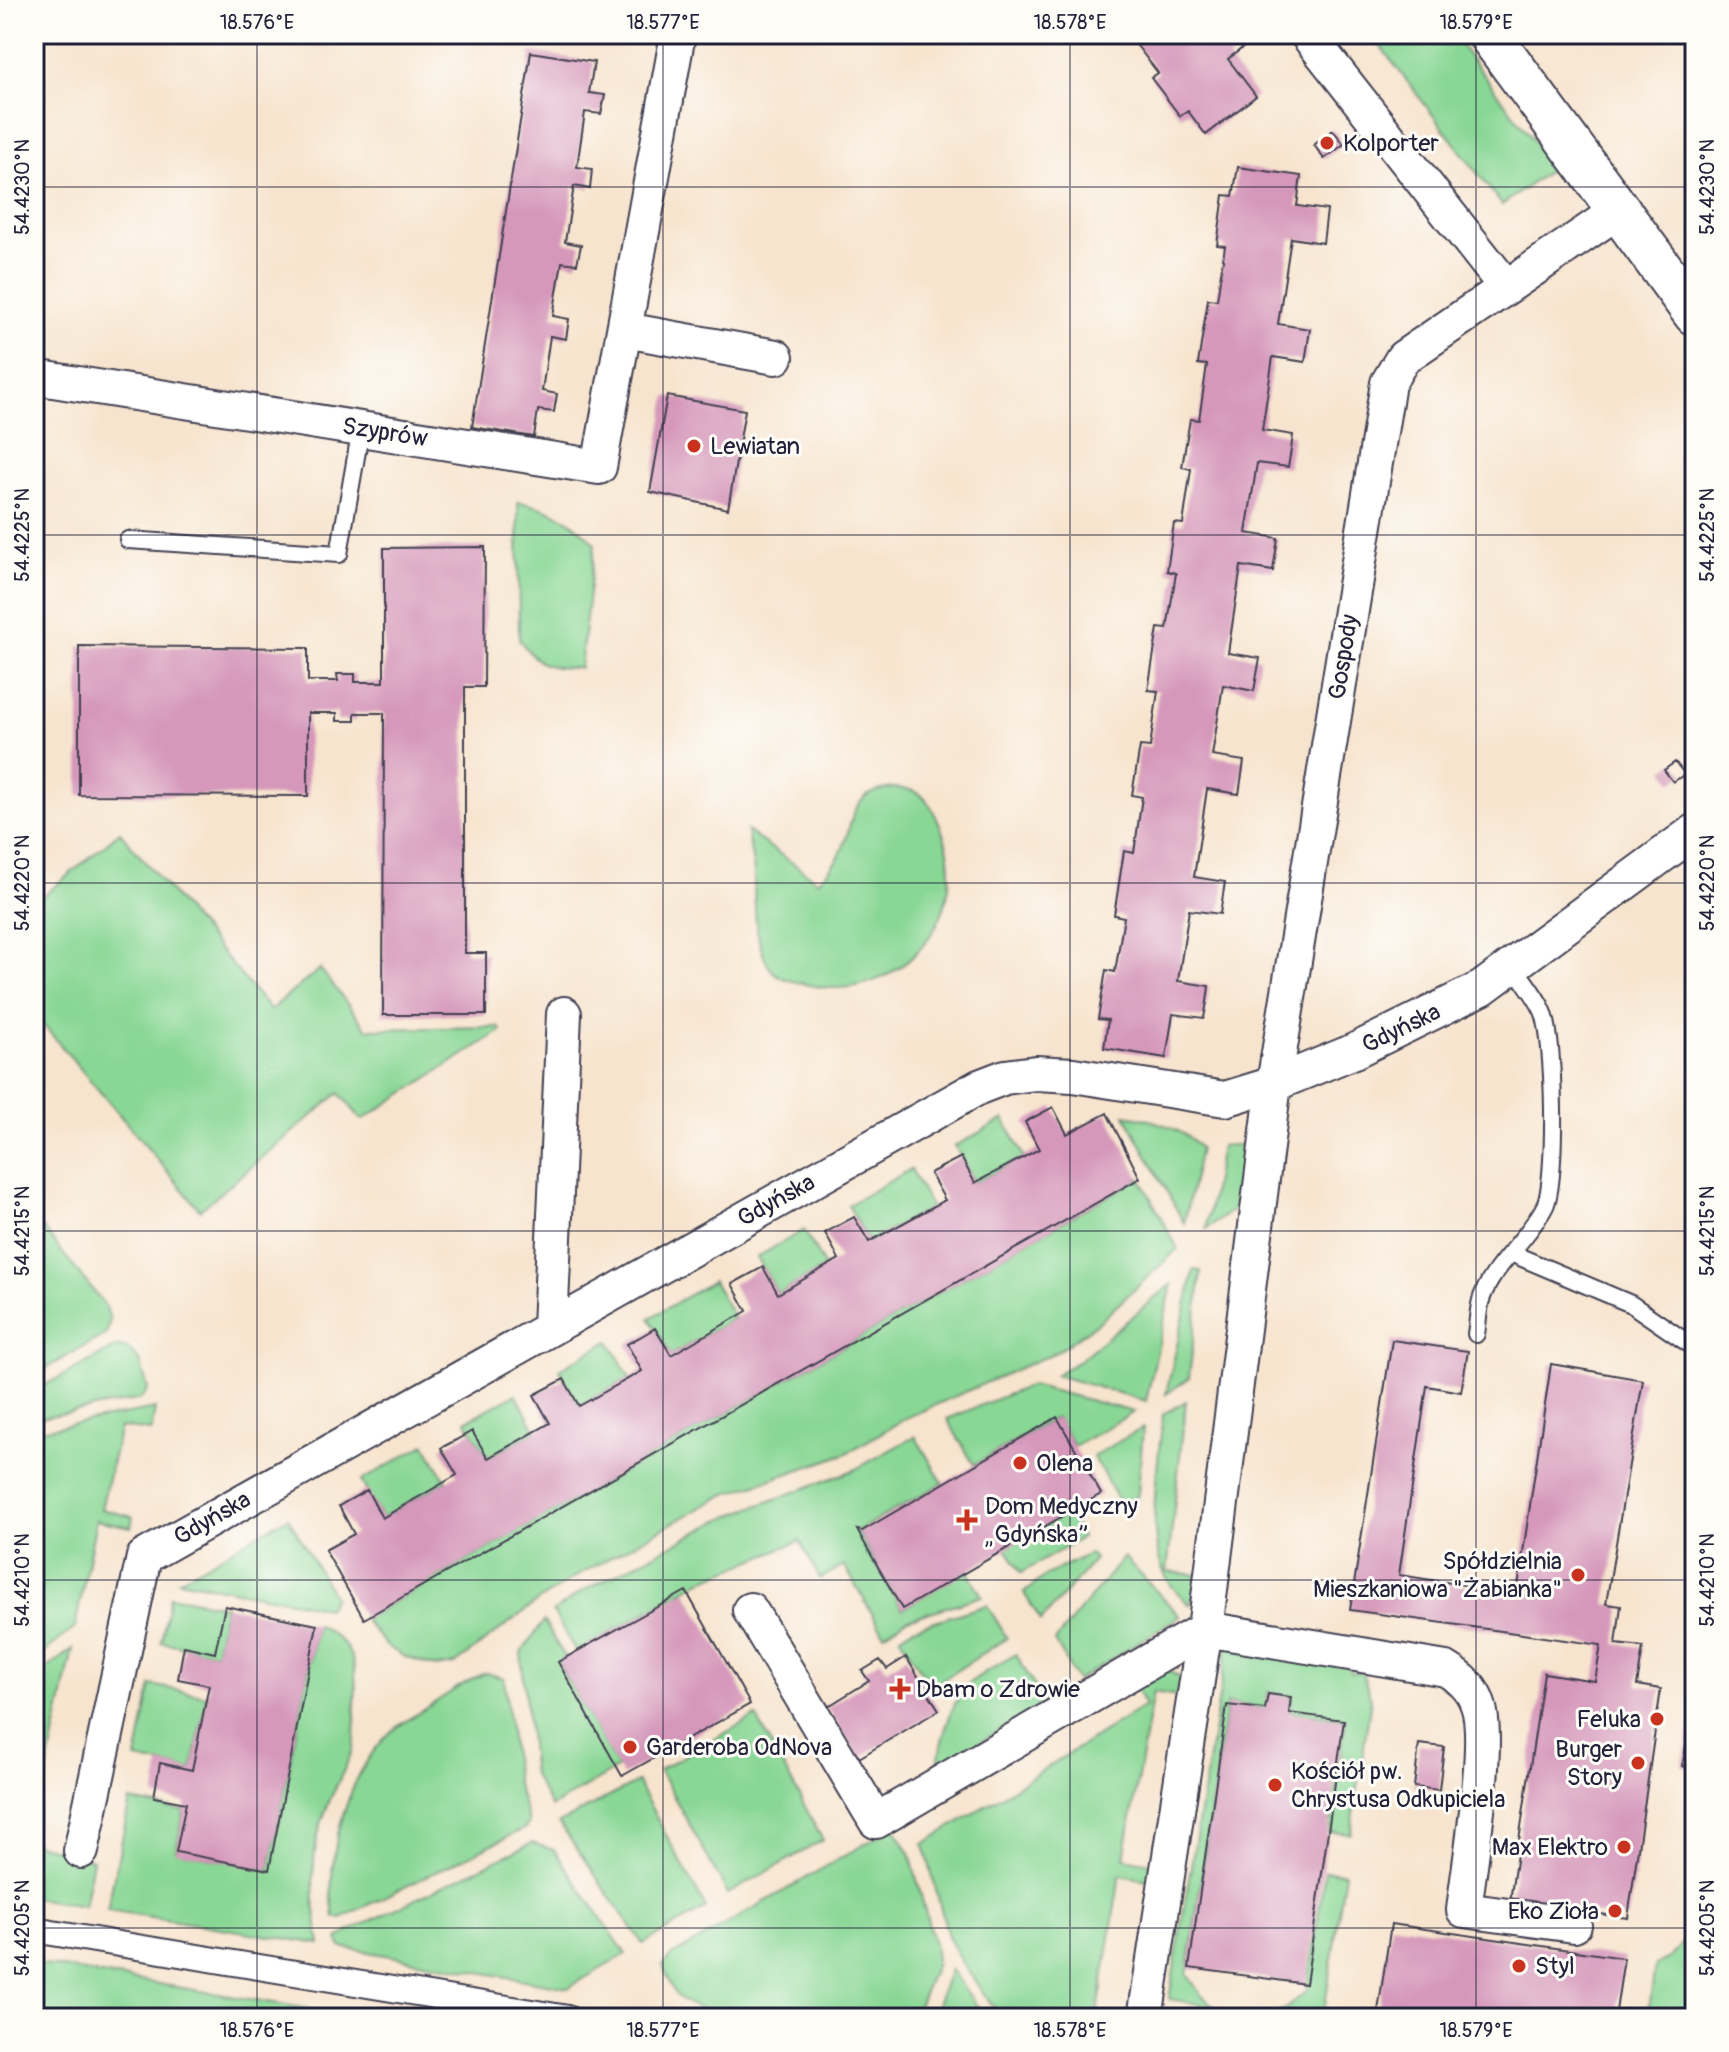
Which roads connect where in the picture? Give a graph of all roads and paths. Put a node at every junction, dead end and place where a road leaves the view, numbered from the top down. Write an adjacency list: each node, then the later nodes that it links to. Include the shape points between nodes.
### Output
1 (678, 34): 7 (street, Szyprów)
2 (1307, 34): 5 (street)
3 (1489, 34): 4 (street)
4 (1618, 211): 5 (street, Gospody); 6 (street)
5 (1506, 287): 15 (street, Gospody, via 1403,358 1388,383)
6 (1695, 314)
7 (625, 330): 8 (street); 10 (street, Szyprów, via 599,467)
8 (776, 357)
9 (34, 377): 10 (street, Szyprów)
10 (361, 428): 11 (lane, via 339,554)
11 (128, 540)
12 (1695, 831): 13 (street, Gdyńska)
13 (1513, 965): 15 (street, Gdyńska, via 1482,988); 16 (lane, via 1543,1010 1554,1073 1547,1201)
14 (564, 1014): 17 (street)
15 (1274, 1084): 17 (street, Gdyńska, via 1225,1099 1073,1075 1005,1077); 23 (street, Gospody)
16 (1513, 1254): 18 (lane, via 1482,1298); 19 (lane, via 1631,1304)
17 (550, 1327): 24 (street, Gdyńska, via 144,1557)
18 (1476, 1334)
19 (1695, 1348)
20 (1695, 1583): 22 (lane)
21 (750, 1610): 23 (street, via 876,1821)
22 (1695, 1611)
23 (1205, 1629): 25 (street, via 1446,1669 1460,1677 1472,1691 1484,1727 1464,1910); 28 (street, Gospody)
24 (81, 1851)
25 (1574, 1925)
26 (34, 1930): 27 (street)
27 (568, 2018)
28 (1145, 2018)

